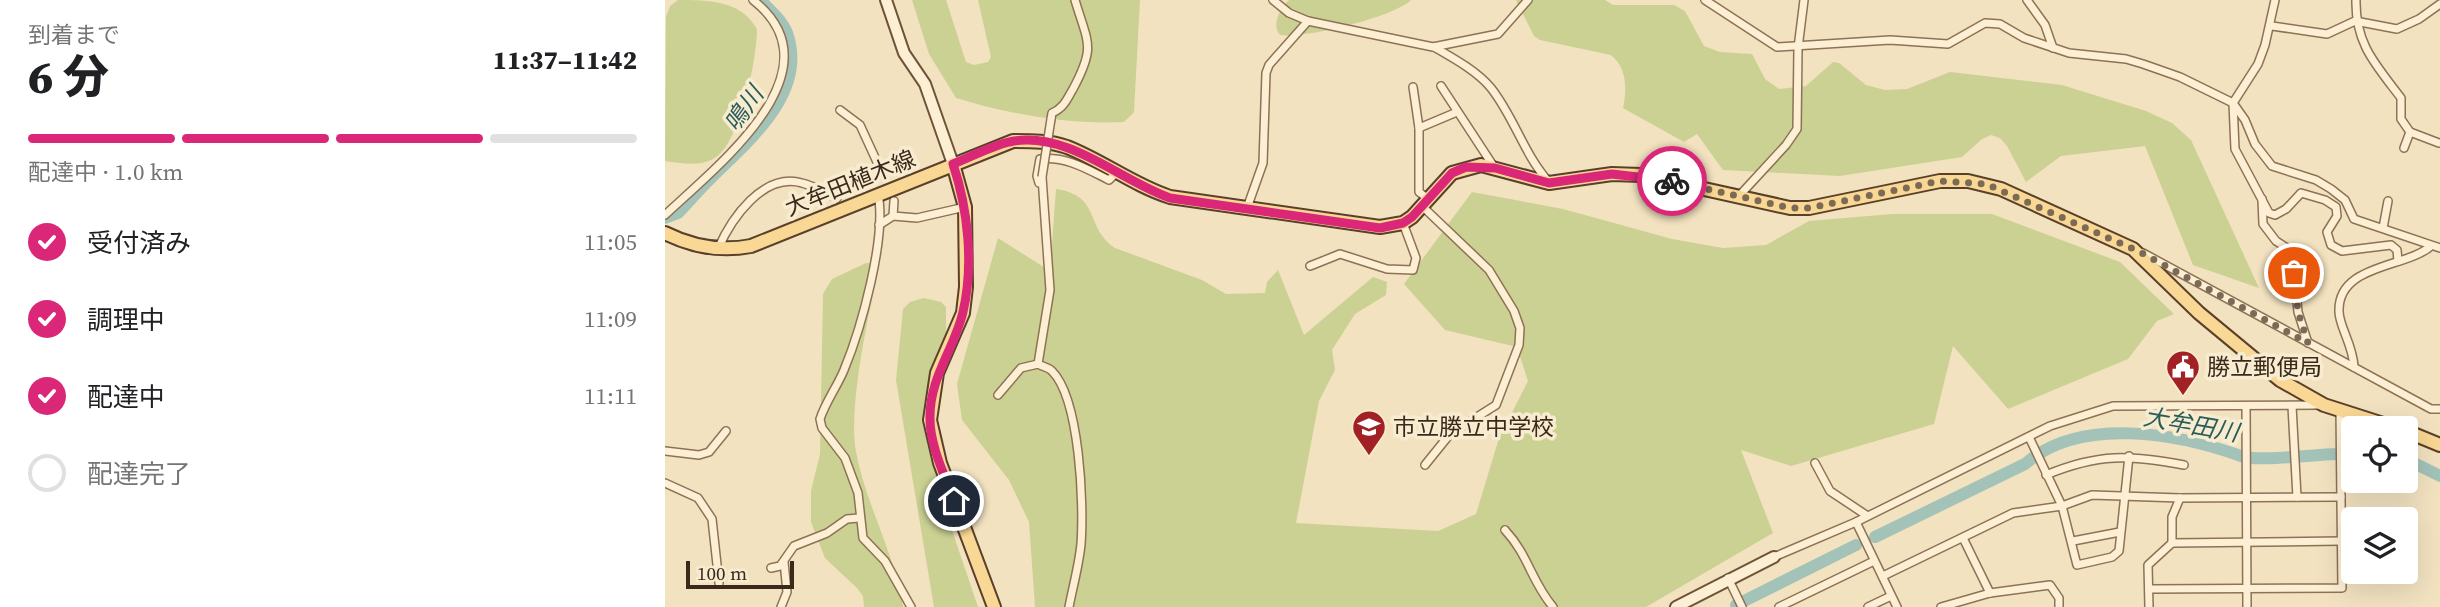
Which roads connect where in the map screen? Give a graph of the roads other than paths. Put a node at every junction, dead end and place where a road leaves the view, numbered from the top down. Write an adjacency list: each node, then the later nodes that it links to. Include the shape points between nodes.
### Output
1 (753, 0): 42 (street, via 773,17 785,61 783,76 736,149)
2 (886, 0): 27 (main road, via 904,53 925,84)
3 (1075, 0): 32 (street, bridge, via 1089,47 1088,61 1063,107 1052,113)
4 (1273, 0): 12 (street)
5 (1528, 0): 15 (street, via 1498,34)
6 (1705, 0): 16 (street, via 1769,43)
7 (1804, 0): 16 (street)
8 (2027, 0): 17 (street, via 2045,25)
9 (2275, 0): 14 (street)
10 (2356, 0): 13 (street)
11 (2440, 4): 13 (street, via 2397,29)
12 (1308, 21): 15 (street); 41 (street, via 1266,73 1262,163)
13 (2355, 21): 14 (street, via 2327,34); 24 (street, via 2366,53 2401,99 2400,119)
14 (2271, 26): 20 (street, via 2257,64)
15 (1433, 47): 31 (street, via 1489,85)
16 (1798, 48): 17 (street, via 1837,42 1948,44 1985,23 2000,24); 34 (street, via 1797,128)
17 (2053, 48): 20 (street, via 2143,64)
18 (1441, 86): 22 (street)
19 (1413, 87): 23 (street)
20 (2233, 103): 36 (street, via 2235,149); 46 (street, via 2272,166 2316,180 2345,200 2354,219)
21 (840, 110): 30 (street, via 860,125)
22 (1457, 112): 23 (street); 28 (street)
23 (1419, 128): 39 (street, via 1419,192)
24 (2410, 132): 25 (street); 26 (street)
25 (2440, 142)
26 (2405, 148)
27 (953, 164): 29 (main road, 大牟田植木線, via 1013,141 1043,142 1066,147); 33 (main road, 大牟田植木線); 40 (main road)
28 (1495, 168): 31 (main road); 39 (main road, via 1473,166 1452,173)
29 (1116, 173): 32 (street, via 1109,180 1071,162 1040,159 1037,176); 41 (main road, 大牟田植木線, via 1170,198)
30 (883, 175)
31 (1549, 183): 34 (main road, via 1612,174)
32 (1041, 187): 55 (street, via 1050,290)
33 (877, 194): 45 (street); 51 (main road, 大牟田植木線, via 767,240)
34 (1739, 196): 48 (main road, via 1809,208 1940,181 1968,181 2001,188)
35 (837, 198): 51 (street, via 800,182 771,187 740,209)
36 (2262, 198): 52 (street, via 2275,215 2301,193 2325,200 2336,207 2337,216 2327,232 2331,245 2342,251 2391,246 2397,250); 54 (street, via 2263,224 2287,248 2293,261 2298,312)
37 (894, 201): 43 (street)
38 (2388, 201): 46 (street)
39 (1425, 202): 44 (main road); 71 (street, via 1489,270 1520,328 1519,345 1496,404 1450,434)
40 (965, 207): 43 (street, via 916,218); 106 (main road, via 963,313 937,373 930,421 946,479)
41 (1247, 208): 44 (main road, 大牟田植木線, via 1364,227)
42 (665, 215)
43 (893, 216): 45 (street)
44 (1403, 223): 53 (street, via 1416,258 1413,270 1387,269 1340,254)
45 (879, 225): 82 (street, via 870,281 844,370 820,419 845,457 858,493)
46 (2383, 228): 49 (street)
47 (665, 233): 51 (main road, 大牟田植木線)
48 (2110, 240): 54 (street, via 2169,266); 58 (main road, via 2133,249 2153,265 2199,313 2280,380)
49 (2431, 246): 50 (street); 52 (street, via 2422,254)
50 (2440, 248)
51 (717, 249)
52 (2398, 261): 56 (street, via 2362,275 2340,299 2338,312 2353,350)
53 (1310, 266)
54 (2308, 343): 56 (street)
55 (1038, 364): 57 (street, via 1021,368); 107 (street, via 1053,372 1061,384 1076,439 1081,543)
56 (2354, 367): 62 (street)
57 (998, 395)
58 (2324, 405): 60 (street); 61 (main road)
59 (2246, 406): 60 (street); 66 (street, via 2113,406 2081,414); 79 (street)
60 (2292, 406): 76 (street)
61 (2340, 410): 63 (main road); 77 (street)
62 (2440, 410)
63 (2359, 416)
64 (726, 430): 68 (street, via 709,452)
65 (2418, 436): 67 (main road)
66 (2029, 437): 73 (street); 81 (street)
67 (2440, 444)
68 (665, 451)
69 (2129, 456): 72 (street); 73 (street, via 2085,460); 75 (street)
70 (1815, 463): 81 (street, via 1830,491)
71 (1425, 465)
72 (2184, 465)
73 (2046, 475): 80 (street)
74 (665, 483): 97 (street, via 698,498 712,519)
75 (2126, 495): 78 (street); 80 (street, via 2092,495); 85 (street)
76 (2297, 497): 77 (street); 79 (street)
77 (2340, 497): 88 (street)
78 (2180, 498): 79 (street); 90 (street, via 2172,517)
79 (2246, 498): 89 (street)
80 (2062, 506): 86 (street, via 2013,513); 87 (street)
81 (1866, 515): 83 (street)
82 (859, 517): 93 (street, via 794,546); 105 (street, via 863,538 885,561)
83 (1856, 522): 91 (street); 92 (street)
84 (1505, 530): 108 (street, via 1526,555)
85 (2120, 532): 87 (street); 87 (street, via 2119,551 2112,557 2077,565)
86 (1963, 538): 95 (street); 101 (street)
87 (2073, 541)
88 (2341, 541): 89 (street)
89 (2246, 542): 90 (street); 100 (street)
90 (2172, 543): 99 (street, via 2148,565)
91 (1774, 557): 96 (main road)
92 (1874, 561): 95 (street); 110 (street)
93 (784, 562): 94 (street); 104 (street, via 787,592)
94 (771, 568)
95 (1882, 576): 102 (street)
96 (1728, 578): 103 (street); 109 (main road)
97 (719, 583)
98 (2342, 584): 100 (street, via 2342,588)
99 (2149, 589): 100 (street); 115 (street)
100 (2247, 589): 116 (street)
101 (1990, 593): 113 (street); 114 (street, via 2050,584)
102 (1891, 596): 111 (street); 112 (street)
103 (1741, 605)
104 (781, 607)
105 (911, 607)
106 (994, 607)
107 (1069, 607)
108 (1552, 607)
109 (1676, 607)
110 (1779, 607)
111 (1868, 607)
112 (1897, 607)
113 (1941, 607)
114 (2059, 607)
115 (2149, 607)
116 (2247, 607)

